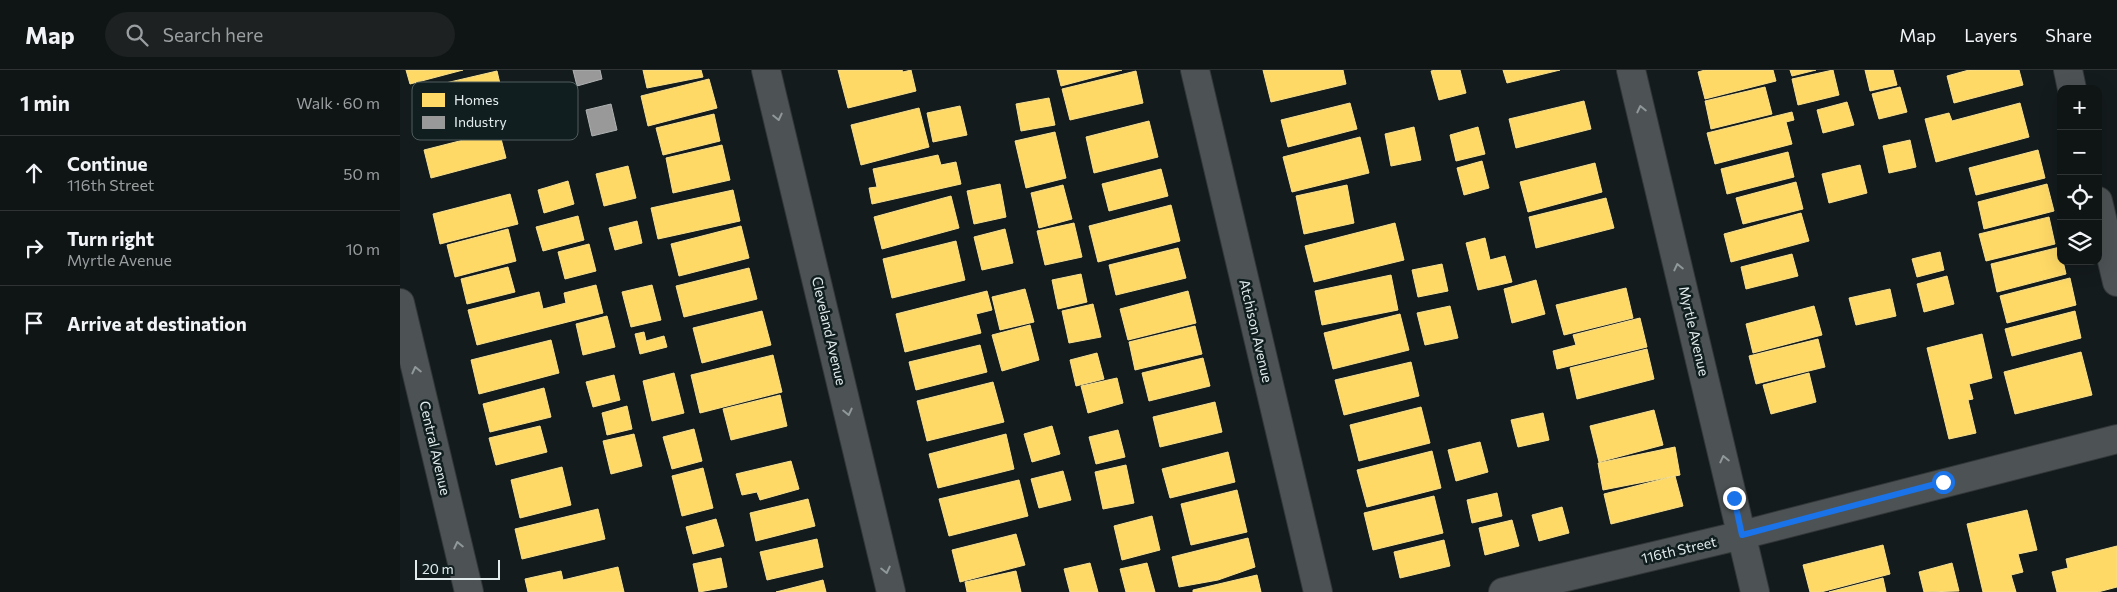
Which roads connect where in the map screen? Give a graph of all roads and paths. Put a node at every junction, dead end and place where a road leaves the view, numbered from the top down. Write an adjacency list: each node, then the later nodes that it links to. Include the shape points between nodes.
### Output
1 (766, 70): 12 (street, Cleveland Avenue, one-way to 12)
2 (1195, 70): 13 (street, Atchison Avenue)
3 (1631, 70): 10 (street, Myrtle Avenue, one-way to 3)
4 (2068, 70): 5 (street)
5 (2071, 85)
6 (2102, 218): 7 (street)
7 (2117, 282)
8 (400, 303): 11 (street, Central Avenue, one-way to 8)
9 (2117, 440): 10 (street, 116th Street)
10 (1742, 535): 14 (street, 116th Street); 15 (street, Myrtle Avenue)
11 (469, 592)
12 (892, 592)
13 (1318, 592)
14 (1503, 592)
15 (1755, 592)

